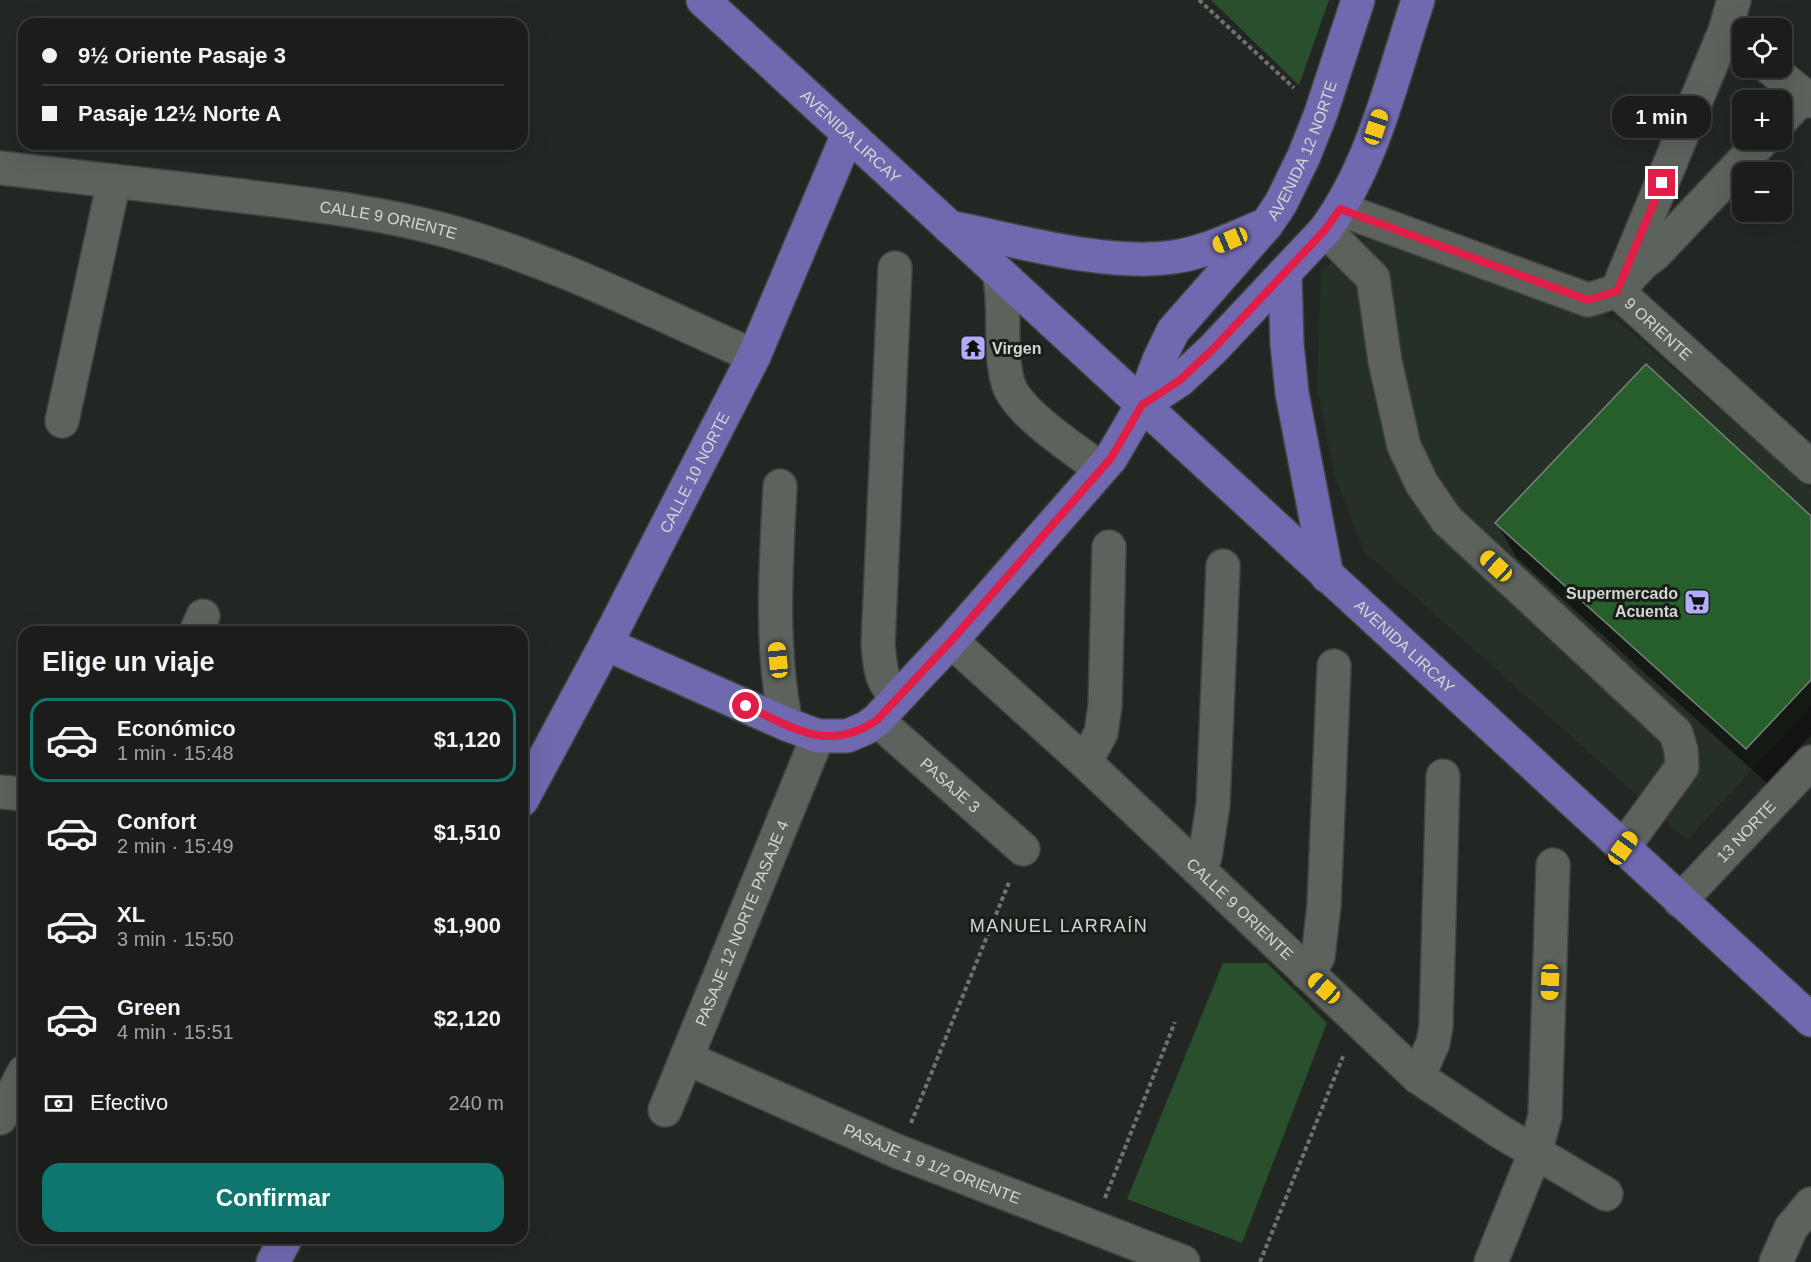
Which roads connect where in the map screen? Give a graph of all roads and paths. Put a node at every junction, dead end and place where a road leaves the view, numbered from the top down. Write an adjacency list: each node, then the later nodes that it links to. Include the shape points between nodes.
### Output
1 (703, 0): 12 (main road, AVENIDA LIRCAY)
2 (1199, 0): 11 (path)
3 (1358, 0): 11 (main road, AVENIDA 12 NORTE)
4 (1418, 0): 16 (main road, AVENIDA 12 NORTE, via 1369,150)
5 (1734, 0): 6 (street)
6 (1734, 18)
7 (1732, 42): 22 (street)
8 (1783, 78): 9 (street)
9 (1808, 98): 10 (street)
10 (1792, 111)
11 (1322, 113): 17 (main road, AVENIDA 12 NORTE, via 1293,180)
12 (848, 134): 18 (main road, AVENIDA LIRCAY); 23 (main road, CALLE 10 NORTE)
13 (1754, 150): 22 (street)
14 (0, 168): 15 (street, CALLE 9 ORIENTE)
15 (114, 181): 23 (street, CALLE 9 ORIENTE, via 320,206 443,230 545,263); 25 (street)
16 (1333, 220): 21 (main road, AVENIDA 12 NORTE); 22 (street, 9 ORIENTE, via 1588,300); 44 (street, via 1373,278 1385,362 1404,446 1422,484 1447,520 1676,733 1682,767)
17 (1267, 224): 18 (main road, via 1212,248 1173,257 1133,259 1075,252); 24 (main road, AVENIDA 12 NORTE, via 1173,331)
18 (949, 226): 20 (main road, AVENIDA LIRCAY)
19 (895, 268): 35 (street, PASAJE 3, via 878,645 882,676 888,688)
20 (999, 273): 24 (main road, AVENIDA LIRCAY); 27 (street, via 1006,375 1011,392 1024,409)
21 (1285, 273): 24 (main road, AVENIDA 12 NORTE, via 1180,380); 31 (main road, via 1292,393)
22 (1617, 291): 26 (street, 9 ORIENTE)
23 (754, 356): 33 (main road, CALLE 10 NORTE)
24 (1142, 405): 27 (main road, AVENIDA 12 NORTE); 31 (main road, AVENIDA LIRCAY)
25 (62, 421)
26 (1811, 467)
27 (1101, 470): 32 (main road, AVENIDA 12 NORTE)
28 (780, 486): 36 (street, via 774,616)
29 (1109, 547): 38 (street, via 1104,712 1101,733)
30 (1223, 566): 47 (street, via 1213,805 1206,857)
31 (1327, 576): 44 (main road, AVENIDA LIRCAY)
32 (951, 641): 35 (main road, AVENIDA 12 NORTE); 38 (street, CALLE 9 ORIENTE)
33 (606, 644): 36 (main road); 41 (main road, CALLE 10 NORTE)
34 (1334, 666): 49 (street, via 1324,905 1318,957)
35 (877, 716): 37 (main road, via 837,737); 45 (street, PASAJE 3)
36 (786, 724): 37 (main road)
37 (818, 736): 53 (street, PASAJE 12 NORTE PASAJE 4)
38 (1085, 762): 47 (street, CALLE 9 ORIENTE)
39 (1811, 762): 48 (street, 13 NORTE)
40 (1443, 776): 54 (street, via 1436,1026)
41 (528, 789)
42 (0, 792): 43 (street)
43 (18, 794)
44 (1623, 848): 48 (main road, AVENIDA LIRCAY)
45 (1023, 849): 58 (path)
46 (1553, 865): 59 (street, via 1545,1116)
47 (1198, 869): 49 (street, CALLE 9 ORIENTE)
48 (1680, 901): 51 (main road, AVENIDA LIRCAY)
49 (1307, 973): 50 (street, CALLE 9 ORIENTE)
50 (1358, 1019): 54 (street, CALLE 9 ORIENTE); 66 (path)
51 (1811, 1020)
52 (1175, 1022): 62 (path)
53 (686, 1058): 56 (street, PASAJE 12 NORTE PASAJE 4); 58 (street, PASAJE 1 9 1/2 ORIENTE)
54 (1418, 1077): 59 (street, CALLE 9 ORIENTE)
55 (18, 1084): 57 (street)
56 (665, 1110)
57 (0, 1118)
58 (899, 1152): 62 (street, PASAJE 1 9 1/2 ORIENTE)
59 (1535, 1153): 60 (street, CALLE 9 ORIENTE); 67 (street)
60 (1606, 1194)
61 (1811, 1204): 68 (street, via 1791,1228)
62 (1094, 1227): 65 (street, PASAJE 1 9 1/2 ORIENTE)
63 (283, 1244): 64 (main road)
64 (273, 1262)
65 (1184, 1262)
66 (1260, 1262)
67 (1491, 1262)
68 (1776, 1262)

